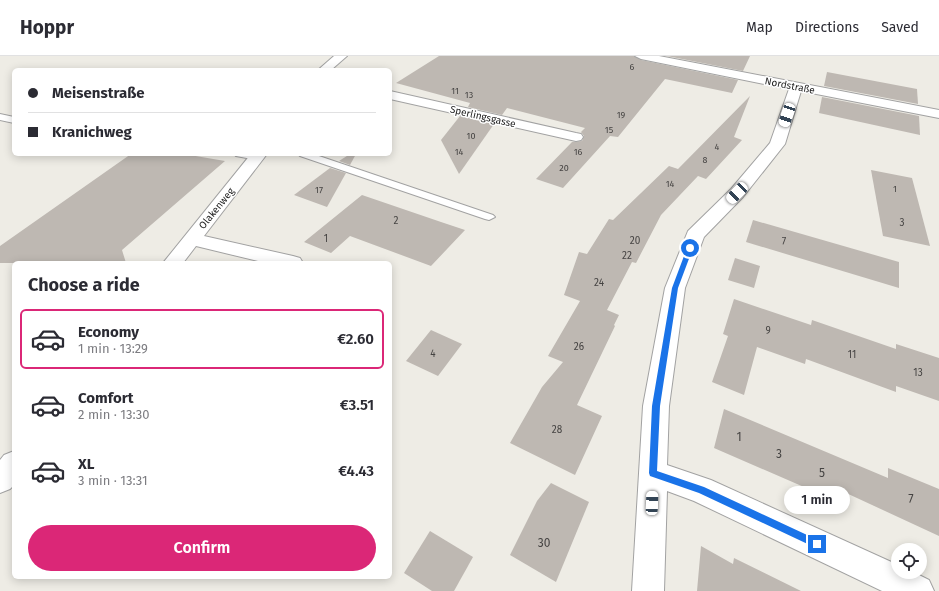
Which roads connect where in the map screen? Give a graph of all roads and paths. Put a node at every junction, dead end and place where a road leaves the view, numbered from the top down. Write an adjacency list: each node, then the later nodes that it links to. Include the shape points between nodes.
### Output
1 (341, 56): 3 (street)
2 (641, 56): 4 (street, Nordstraße)
3 (326, 68)
4 (796, 87): 6 (street, Nordstraße); 17 (street, via 777,144 737,193 695,235 675,288 656,406)
5 (392, 95): 9 (street, Sperlingsgasse)
6 (939, 114)
7 (0, 118): 8 (lane)
8 (12, 120)
9 (576, 137)
10 (257, 156): 13 (street, Olakenweg)
11 (309, 156): 12 (lane)
12 (489, 217)
13 (191, 239): 14 (street, Olakenweg); 15 (street)
14 (174, 261)
15 (284, 261)
16 (12, 466): 18 (street)
17 (653, 473): 19 (street); 20 (street, via 701,490)
18 (0, 480)
19 (648, 591)
20 (918, 591)

